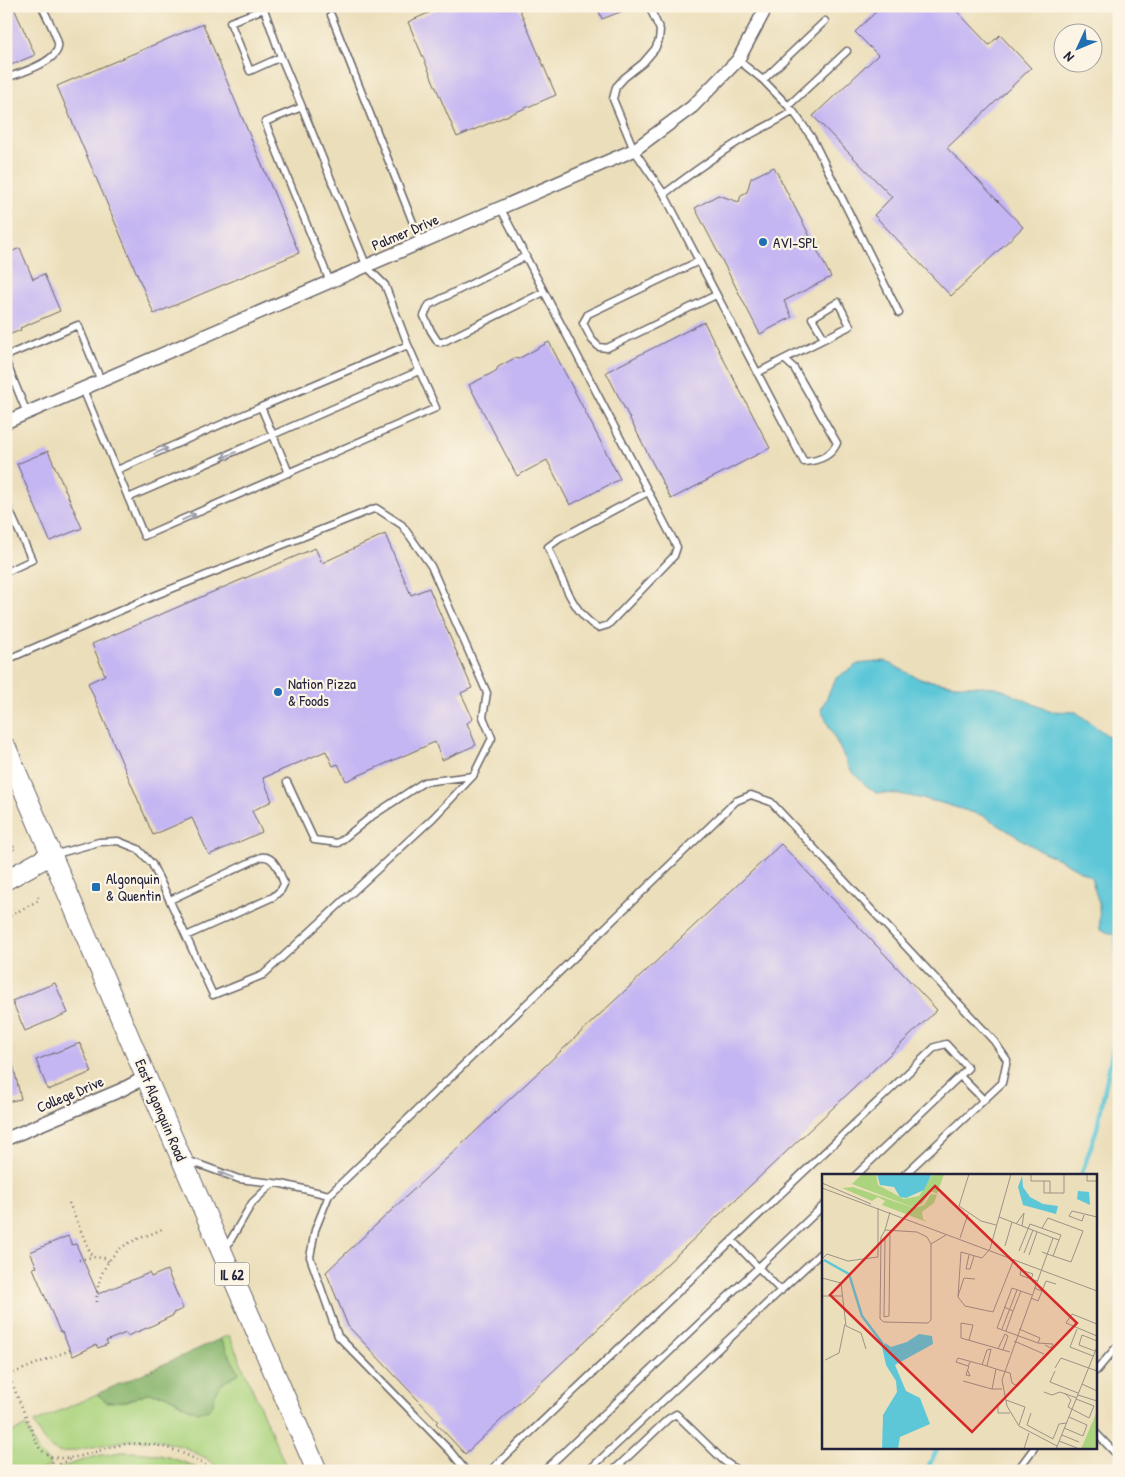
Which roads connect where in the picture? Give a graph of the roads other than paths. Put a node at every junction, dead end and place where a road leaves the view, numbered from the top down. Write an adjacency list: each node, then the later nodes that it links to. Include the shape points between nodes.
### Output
1 (42, 6): 9 (lane, via 59,44 58,52 49,60)
2 (649, 6): 13 (lane, via 660,30 659,40 655,50 616,87 613,99)
3 (767, 6): 8 (street, Palmer Drive)
4 (331, 15): 16 (lane)
5 (825, 21): 10 (lane)
6 (847, 51): 12 (lane)
7 (281, 57): 7 (lane, via 250,71 230,22 264,9); 11 (lane)
8 (738, 60): 10 (lane); 13 (street, Palmer Drive, via 692,107)
9 (6, 78)
10 (763, 80): 12 (lane)
11 (302, 107): 19 (lane); 20 (lane, via 265,122)
12 (791, 108): 14 (lane, via 778,121 704,164); 23 (lane, via 812,138)
13 (634, 150): 14 (lane); 15 (street, Palmer Drive)
14 (664, 194): 18 (lane)
15 (501, 209): 16 (street, Palmer Drive); 17 (lane)
16 (421, 243): 19 (street, Palmer Drive)
17 (526, 256): 21 (lane); 21 (lane, via 428,305 424,316 431,331 438,342 443,342)
18 (699, 261): 22 (lane); 22 (lane, via 588,314 583,323 592,340 599,347 607,348)
19 (367, 267): 20 (street, Palmer Drive); 25 (lane, via 385,285)
20 (330, 282): 31 (street, Palmer Drive)
21 (544, 292): 39 (lane)
22 (716, 295): 30 (lane)
23 (899, 313)
24 (824, 338): 24 (lane, via 850,326 838,302 812,318); 27 (lane)
25 (408, 345): 29 (lane); 33 (lane)
26 (6, 356): 31 (lane, via 78,325)
27 (784, 359): 30 (lane); 30 (lane, via 794,368 837,443 833,451 816,461 804,462)
28 (6, 362): 34 (lane)
29 (419, 371): 36 (lane); 38 (lane, via 436,408)
30 (757, 373)
31 (101, 381): 32 (street, Palmer Drive)
32 (83, 389): 34 (street, Palmer Drive); 37 (lane)
33 (261, 407): 36 (lane); 37 (lane, one-way to 33)
34 (27, 413): 35 (street, Palmer Drive)
35 (6, 422)
36 (273, 436): 38 (lane); 40 (lane, one-way to 40)
37 (116, 470): 40 (lane)
38 (289, 473): 40 (lane, one-way to 38, via 144,536)
39 (648, 492): 39 (lane, via 677,547 674,556 608,625 598,628 588,622 575,606 548,547)
40 (128, 498)
41 (6, 503): 42 (lane, via 32,560)
42 (6, 572)
43 (6, 660): 45 (lane, via 156,595 376,508 402,525 431,566 487,693 483,717 492,738)
44 (6, 748): 47 (main road, East Algonquin Road / IL 62)
45 (474, 776): 46 (lane, via 424,782 338,843 314,840); 50 (lane, via 263,975 213,995)
46 (287, 782)
47 (51, 855): 48 (main road); 49 (lane, via 99,842 118,841 138,849 152,864); 52 (main road, East Algonquin Road / IL 62)
48 (6, 880)
49 (170, 900): 50 (lane); 50 (lane, via 261,856 272,858 281,875 284,884 273,897)
50 (186, 936)
51 (960, 1076): 53 (lane); 56 (lane); 61 (lane, via 968,1068 946,1044 935,1046)
52 (146, 1077): 54 (street, College Drive); 55 (main road, East Algonquin Road / IL 62)
53 (984, 1100): 57 (lane); 59 (lane, via 1002,1083 1007,1060 994,1041 771,802 752,795 736,801)
54 (6, 1139)
55 (181, 1158): 58 (lane, one-way to 55, via 238,1179); 63 (main road, East Algonquin Road / IL 62)
56 (856, 1174)
57 (905, 1174)
58 (273, 1183): 59 (lane); 63 (lane, via 252,1203)
59 (329, 1195): 73 (lane, via 314,1230 310,1257 338,1336)
60 (822, 1207): 64 (lane)
61 (732, 1240): 64 (lane); 71 (lane)
62 (822, 1252): 65 (lane)
63 (223, 1254): 72 (main road, East Algonquin Road / IL 62)
64 (758, 1267): 65 (lane); 76 (lane)
65 (781, 1291): 77 (lane)
66 (1119, 1344): 67 (lane)
67 (1098, 1369)
68 (1098, 1436): 70 (lane)
69 (1033, 1450): 80 (lane)
70 (1119, 1457)
71 (497, 1465): 74 (lane); 75 (lane)
72 (318, 1471)
73 (466, 1471)
74 (490, 1471)
75 (507, 1471)
76 (544, 1471)
77 (588, 1471)
78 (613, 1471): 79 (lane, via 676,1414)
79 (738, 1471)
80 (1017, 1471)

